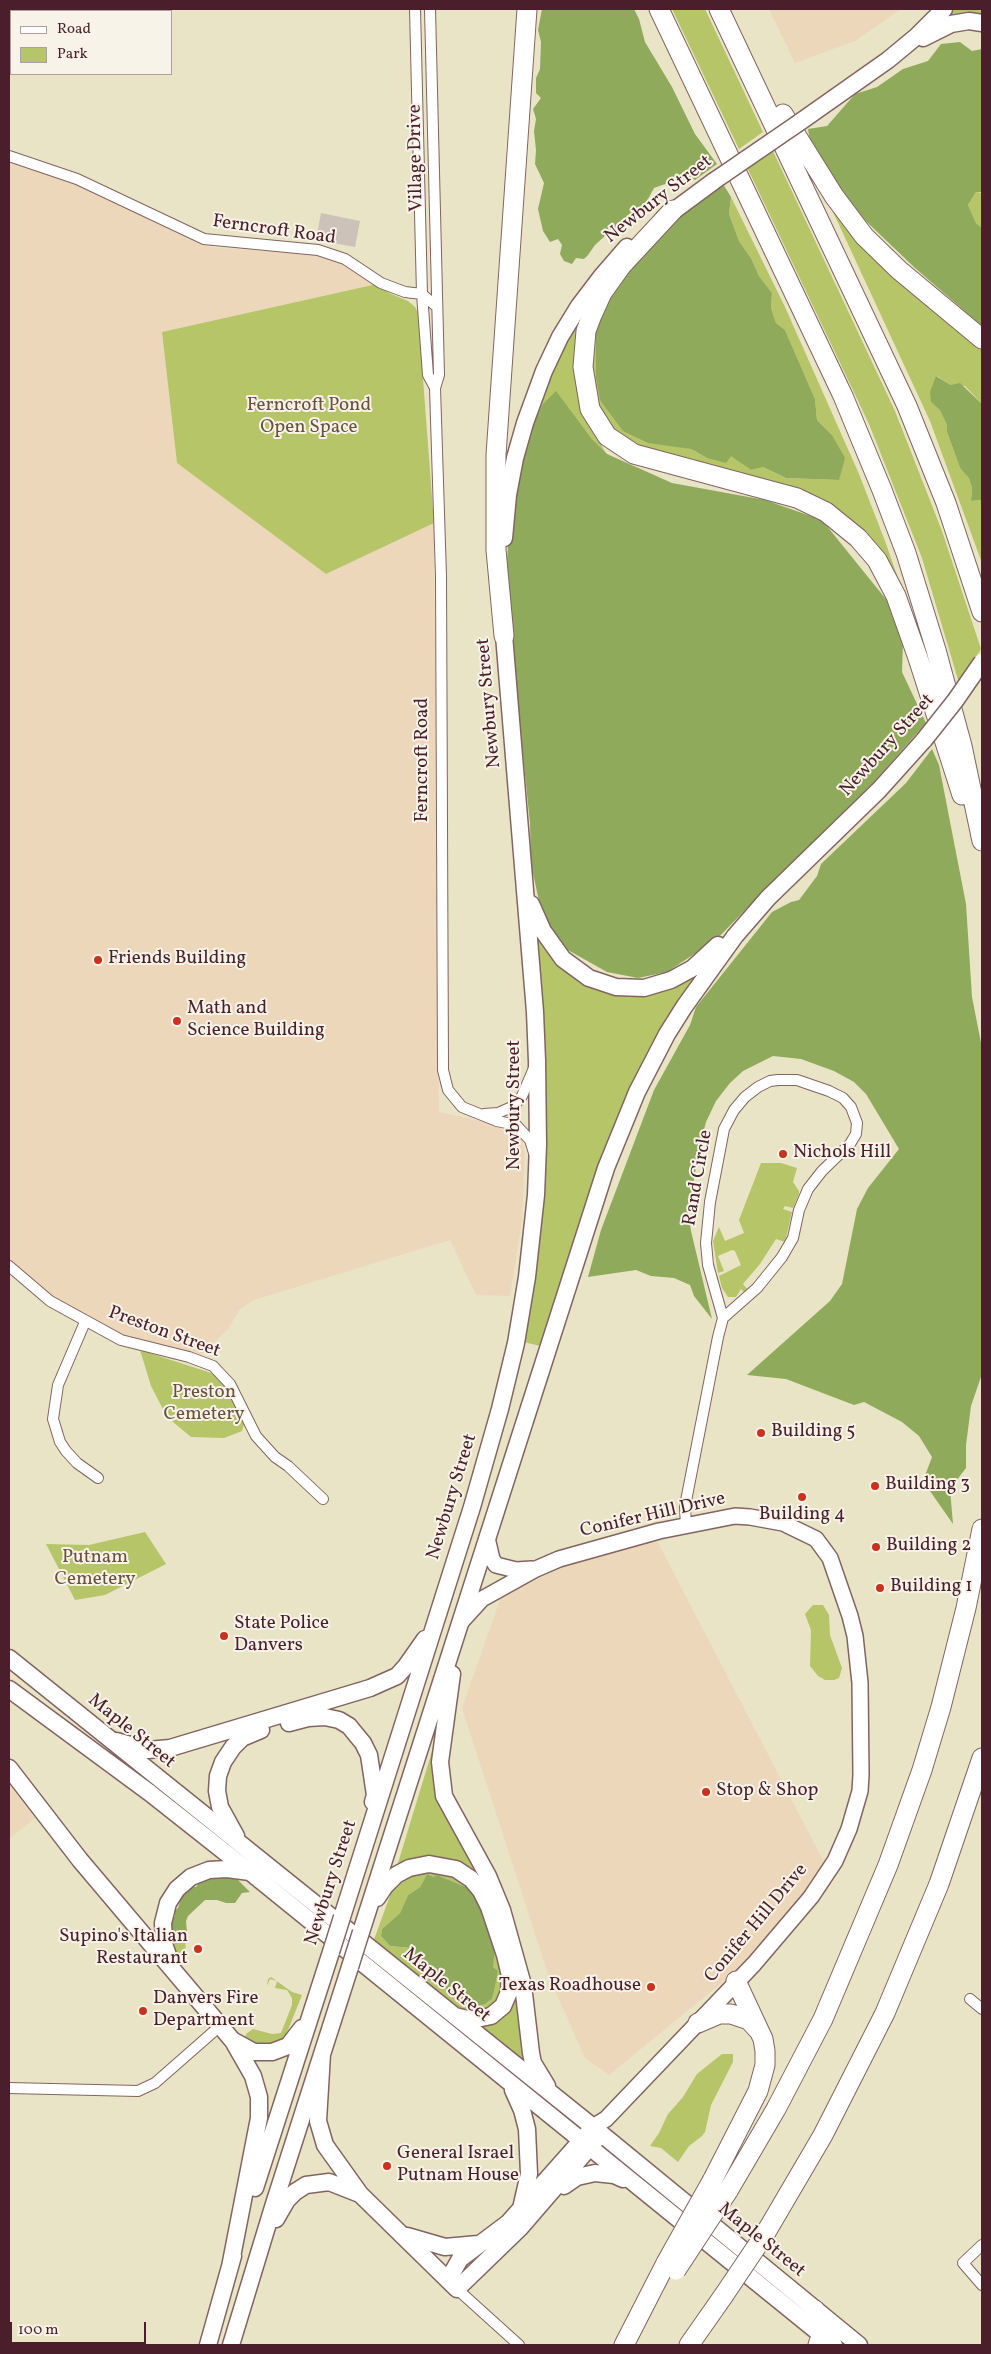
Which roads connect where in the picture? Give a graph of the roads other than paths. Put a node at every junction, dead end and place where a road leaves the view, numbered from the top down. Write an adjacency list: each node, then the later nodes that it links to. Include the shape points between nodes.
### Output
1 (415, 9): 12 (street)
2 (430, 9): 13 (street, Village Drive)
3 (528, 9): 17 (highway, via 496,455 496,542)
4 (659, 9): 19 (highway, via 843,396 882,490 906,553 936,650 962,746)
5 (719, 9): 8 (highway)
6 (944, 9): 9 (main road, Newbury Street, via 917,36)
7 (982, 23): 9 (main road, via 960,22 942,27)
8 (733, 39): 14 (highway, via 856,227 900,270); 16 (highway, via 904,398 946,503)
9 (872, 72): 11 (main road, Newbury Street, bridge)
10 (9, 156): 12 (street, Ferncroft Road, via 77,179 204,239 330,253 381,282 405,292)
11 (673, 210): 17 (main road, Newbury Street, via 625,249 590,291 560,337 537,388 520,440 508,495 503,550); 20 (highway, via 622,265 602,293 592,315 586,331 583,366 590,409 607,436 624,449 650,460 766,487 797,498 837,520 867,548 890,583 902,610)
12 (422, 294): 13 (street, Ferncroft Road); 15 (street, Ferncroft Road, via 428,375)
13 (437, 307): 15 (street, Ferncroft Road, via 439,374)
14 (982, 339)
15 (435, 388): 24 (street, Ferncroft Road, via 441,576 443,1070 444,1082 453,1099)
16 (982, 612)
17 (504, 636): 21 (main road, Newbury Street)
18 (982, 662): 22 (main road, Newbury Street, bridge, via 924,740 879,790)
19 (982, 841)
20 (982, 858)
21 (523, 865): 22 (main road, via 533,911 550,942 580,973 616,987 644,988 682,975); 23 (main road, Newbury Street)
22 (768, 898): 33 (main road, Newbury Street, via 724,949 688,1000 630,1106 606,1168)
23 (537, 1061): 24 (street, via 522,1096 514,1106 498,1113); 25 (main road, Newbury Street)
24 (478, 1114): 25 (street, Ferncroft Road, via 516,1125 522,1130 530,1140)
25 (537, 1167): 35 (main road, Newbury Street, via 527,1277 509,1376)
26 (9, 1266): 28 (street, Preston Street, via 50,1300)
27 (724, 1318): 27 (street, Rand Circle, via 758,1288 782,1257 793,1238 808,1189 856,1134 857,1123 851,1106 843,1098 798,1080 778,1080 744,1096 728,1120 713,1182 706,1243 708,1265); 31 (street, via 686,1506)
28 (86, 1322): 29 (street, via 58,1385 53,1419 66,1451); 30 (street, Preston Street, via 121,1340 214,1366 230,1384 256,1436)
29 (98, 1478)
30 (323, 1499)
31 (686, 1526): 34 (street, Conifer Hill Drive, via 584,1551); 46 (street, Conifer Hill Drive, via 750,1517 783,1523 816,1539 830,1558 845,1596 855,1636 860,1683 861,1775 849,1829 834,1861 811,1897)
32 (982, 1529): 70 (highway, bridge, via 941,1707 888,1865 823,2019 776,2109 728,2190)
33 (487, 1538): 34 (street, Conifer Hill Drive, via 496,1564 516,1570); 36 (main road, Newbury Street)
34 (536, 1569): 36 (street, Conifer Hill Drive, via 482,1599)
35 (436, 1622): 39 (main road, via 406,1666 385,1682 370,1688 170,1748 137,1748); 42 (main road, Newbury Street)
36 (459, 1626): 44 (main road, Newbury Street); 58 (main road, via 441,1745 440,1779 444,1796 488,1876 510,1933 523,1985 533,2063)
37 (9, 1658): 39 (main road, Maple Street)
38 (9, 1689): 43 (main road, Maple Street)
39 (102, 1734): 43 (main road, Maple Street)
40 (982, 1758): 79 (highway, bridge, via 936,1892 885,2013 832,2120 765,2234)
41 (9, 1768): 45 (main road)
42 (368, 1836): 43 (main road, via 374,1795 369,1755 357,1734 344,1723 324,1717 308,1718 242,1738 223,1762 218,1776 220,1807 229,1828); 48 (main road, Newbury Street, bridge)
43 (253, 1865): 45 (main road, via 203,1872 188,1879 175,1892 166,1910 163,1935); 50 (main road, Maple Street); 56 (main road, Maple Street)
44 (368, 1910): 50 (main road, via 392,1878 404,1870 423,1865 456,1869 481,1891 505,1955 510,1976 509,1992 500,2008 486,2018 468,2020); 55 (main road, Newbury Street, bridge)
45 (177, 1975): 52 (main road)
46 (736, 1981): 51 (street, Conifer Hill Drive); 53 (highway)
47 (970, 1999): 49 (street)
48 (312, 2008): 54 (main road, via 296,2036 281,2049 254,2052); 69 (main road, Newbury Street)
49 (982, 2009)
50 (447, 2012): 58 (main road, Maple Street)
51 (698, 2023): 53 (highway, via 719,2014 731,2014 748,2020); 59 (street, Conifer Hill Drive)
52 (220, 2026): 54 (main road); 57 (street, via 155,2083 138,2091)
53 (761, 2034): 70 (highway, bridge, via 766,2051 763,2078)
54 (233, 2041): 69 (main road, via 252,2076 260,2108)
55 (322, 2054): 62 (main road, via 318,2108 321,2136 330,2154); 68 (main road, Newbury Street)
56 (503, 2079): 60 (main road, Maple Street); 64 (main road, via 519,2102 527,2130 528,2174)
57 (9, 2088)
58 (564, 2105): 59 (main road, Maple Street)
59 (600, 2127): 60 (main road, Conifer Hill Drive); 73 (main road, Maple Street)
60 (585, 2145): 61 (main road, Maple Street); 63 (main road, Conifer Hill Drive); 64 (main road, Conifer Hill Drive)
61 (635, 2184): 63 (main road, via 614,2175 585,2174); 74 (main road, Maple Street)
62 (360, 2194): 65 (main road); 68 (main road, via 329,2182 306,2185 287,2200)
63 (550, 2196): 71 (main road, Conifer Hill Drive, via 520,2228)
64 (520, 2210): 66 (main road, Conifer Hill Drive)
65 (400, 2233): 66 (main road, via 439,2246); 71 (main road)
66 (480, 2244): 71 (main road, Conifer Hill Drive, via 460,2258)
67 (982, 2245): 72 (street, via 963,2263)
68 (260, 2247): 76 (main road, Newbury Street)
69 (230, 2266): 75 (main road, Newbury Street)
70 (671, 2266): 78 (highway)
71 (453, 2284): 77 (street)
72 (982, 2285)
73 (815, 2310): 74 (highway); 80 (main road, Maple Street)
74 (825, 2342)
75 (208, 2345)
76 (231, 2345)
77 (519, 2345)
78 (625, 2345)
79 (689, 2345)
80 (858, 2345)

